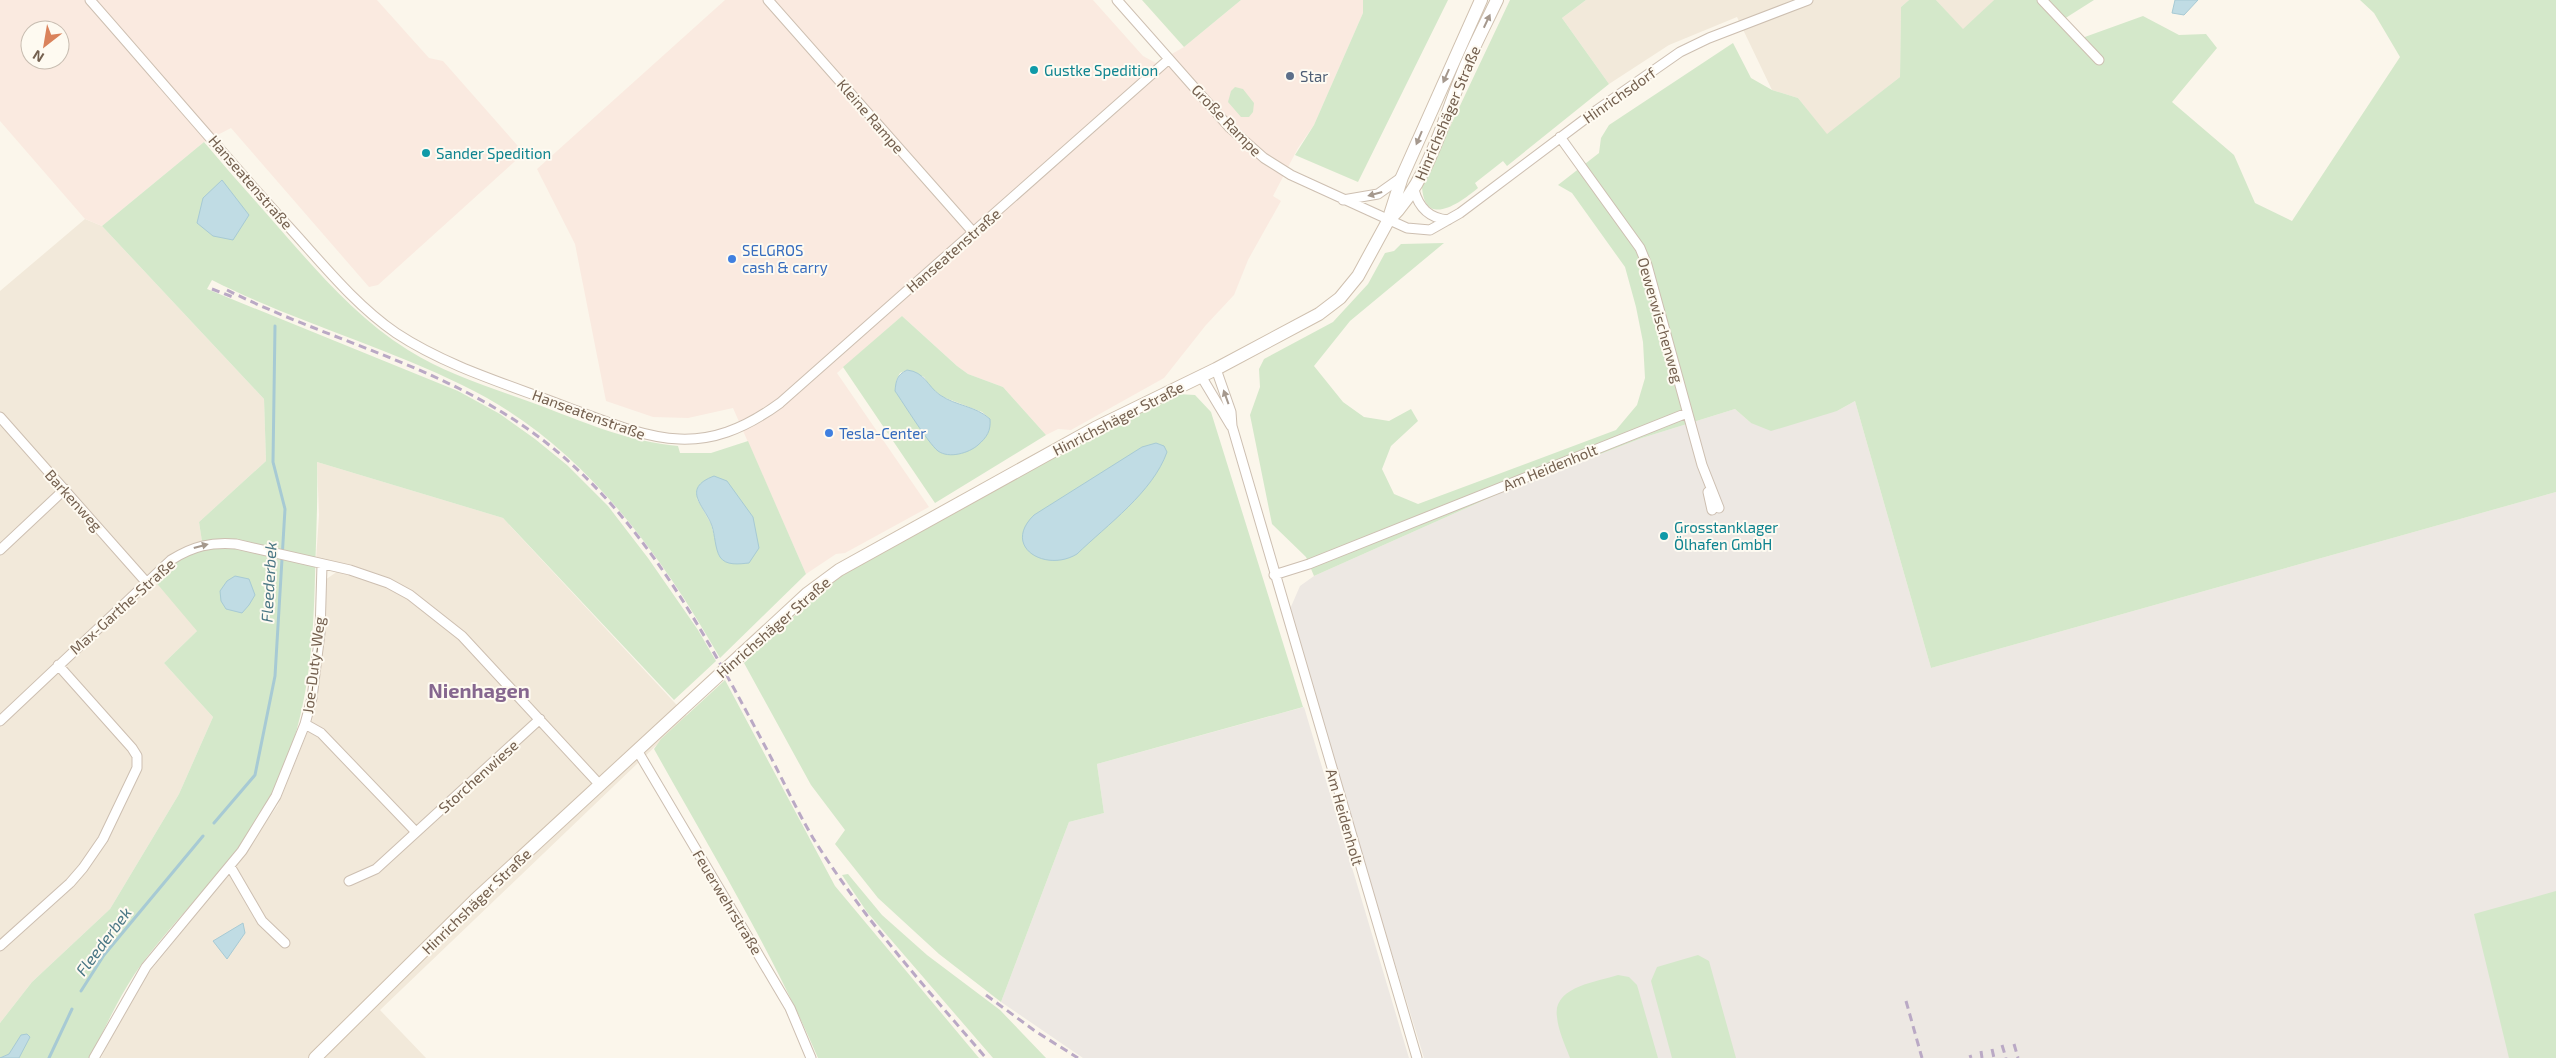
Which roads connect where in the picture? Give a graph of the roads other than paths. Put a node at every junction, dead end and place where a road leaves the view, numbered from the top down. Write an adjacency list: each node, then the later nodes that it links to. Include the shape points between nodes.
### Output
1 (90, 0): 16 (street, Hanseatenstraße, via 264,199 372,314 404,338 462,367 640,434 660,439 704,438 725,434 760,417 780,403)
2 (768, 0): 16 (street, Kleine Rampe)
3 (1117, 0): 8 (street, Große Rampe)
4 (1481, 0): 11 (main road, Hinrichshäger Straße, one-way to 11)
5 (1497, 0): 12 (main road, Hinrichshäger Straße, one-way to 5)
6 (1808, 0): 10 (street, Hinrichsdorf, via 1680,52)
7 (2042, 0): 9 (street)
8 (1169, 59): 13 (street, Große Rampe, via 1250,147 1284,171); 16 (street, Hanseatenstraße)
9 (2099, 60)
10 (1560, 137): 14 (street, Hinrichsdorf); 19 (street, Oewerwischenweg, via 1640,248)
11 (1402, 177): 13 (street, Hinrichshäger Straße, one-way to 13, via 1378,194); 15 (main road, Hinrichshäger Straße)
12 (1414, 190): 14 (street, via 1425,211); 15 (main road, Hinrichshäger Straße)
13 (1343, 200): 15 (street, Große Rampe)
14 (1448, 220): 15 (street, Hinrichsdorf, via 1430,230 1417,230)
15 (1388, 221): 17 (main road, Hinrichshäger Straße, via 1358,276 1340,298 1319,314)
16 (973, 232)
17 (1216, 369): 18 (main road, Hinrichshäger Straße); 21 (street, Am Heidenholt, one-way to 17, via 1231,412)
18 (1201, 376): 21 (street, Am Heidenholt); 32 (main road, Hinrichshäger Straße, via 1095,428 839,570 808,593)
19 (1687, 413): 23 (street, Oewerwischenweg); 26 (street, Am Heidenholt, via 1309,564)
20 (0, 417): 22 (street, Barkenweg)
21 (1232, 426): 26 (street, Am Heidenholt)
22 (65, 489): 24 (street); 27 (street, Barkenweg)
23 (1715, 509)
24 (0, 550)
25 (322, 565): 27 (street, Max-Garthe-Straße, one-way to 25, via 171,560 186,551 217,543 236,544); 29 (street, Max-Garthe-Straße, via 350,570 388,583 434,612 462,636); 31 (street, Joe-Duty-Weg, via 317,661)
26 (1274, 575): 42 (street, Am Heidenholt)
27 (147, 583): 28 (street, Max-Garthe-Straße)
28 (58, 665): 30 (street, Max-Garthe-Straße); 38 (street, via 132,748 137,756 137,768 103,839 82,868 70,883)
29 (540, 719): 33 (street, Max-Garthe-Straße); 34 (street, Storchenwiese)
30 (0, 720)
31 (305, 724): 34 (street, via 321,732); 35 (street, Joe-Duty-Weg, via 276,796)
32 (638, 750): 33 (main road, Hinrichshäger Straße); 41 (street, Feuerwehrstraße, via 790,1008)
33 (600, 785): 40 (main road, Hinrichshäger Straße, via 475,900)
34 (416, 832): 36 (street, Storchenwiese, via 376,869)
35 (230, 866): 37 (street, via 262,921); 39 (street, Joe-Duty-Weg, via 146,967)
36 (349, 881)
37 (285, 943)
38 (0, 946)
39 (94, 1058)
40 (315, 1058)
41 (811, 1058)
42 (1417, 1058)

